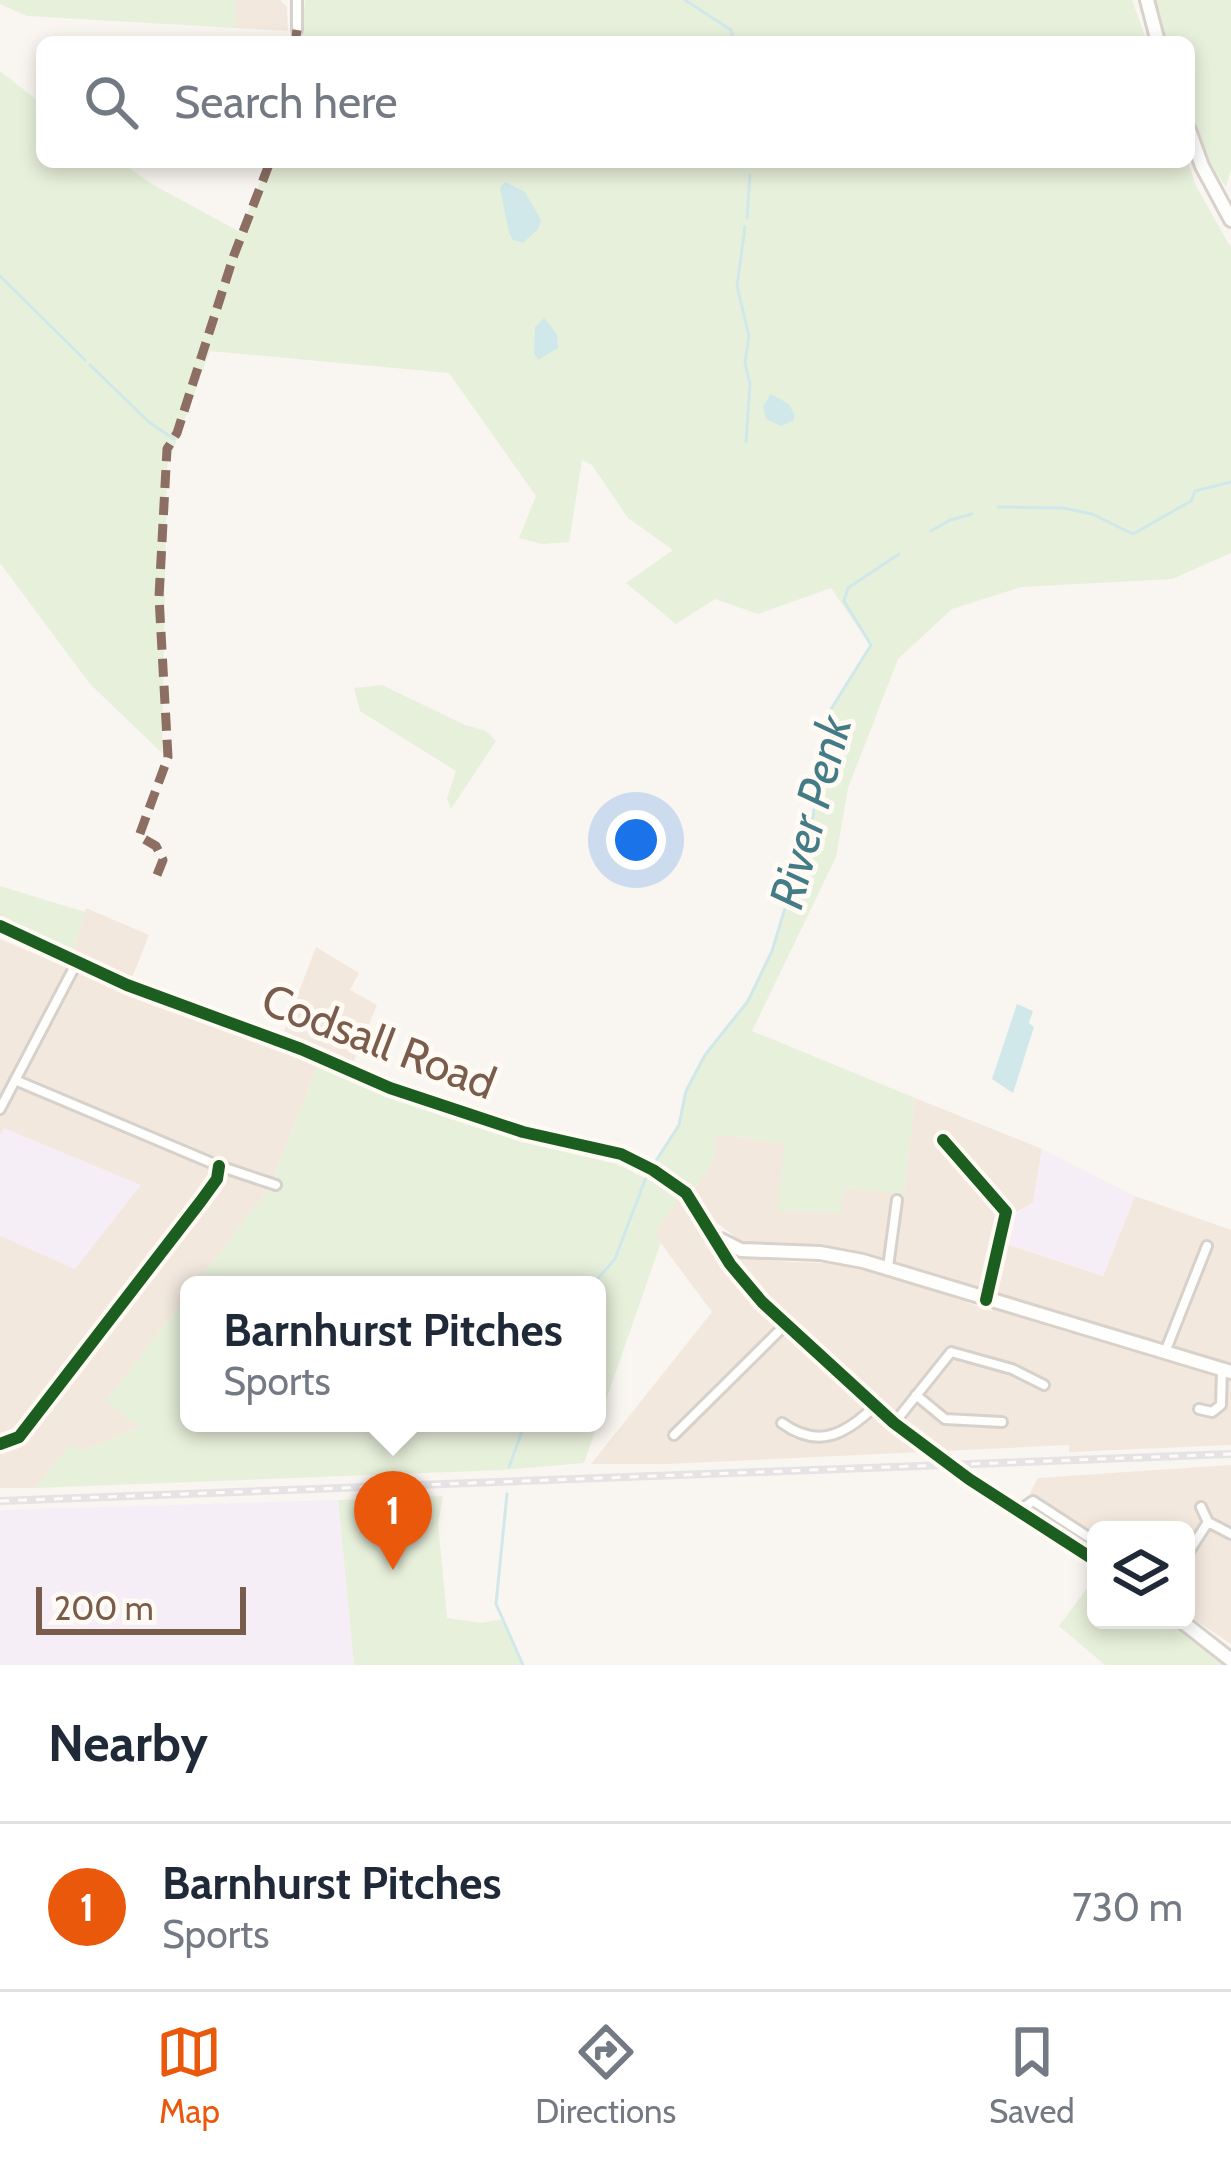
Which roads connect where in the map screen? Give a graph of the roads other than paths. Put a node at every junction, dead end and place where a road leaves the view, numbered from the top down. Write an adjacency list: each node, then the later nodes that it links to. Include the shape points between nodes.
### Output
1 (297, 0): 3 (street)
2 (1147, 0): 4 (street)
3 (297, 30)
4 (1156, 36)
5 (1195, 147): 6 (street)
6 (1231, 220)
7 (0, 926): 8 (street, Codsall Road)
8 (77, 962): 9 (street); 16 (street, Codsall Road, via 468,1117 621,1154 686,1193)
9 (15, 1080): 10 (street); 13 (street)
10 (3, 1096): 11 (street)
11 (0, 1109)
12 (943, 1140): 19 (street, via 1006,1212)
13 (219, 1166): 14 (street); 31 (street, via 201,1201 32,1422)
14 (276, 1185)
15 (897, 1200): 18 (street)
16 (716, 1235): 18 (street, via 741,1250 820,1253); 20 (street, Codsall Road, via 740,1277)
17 (1207, 1246): 21 (street)
18 (888, 1269): 19 (street)
19 (986, 1300): 21 (street)
20 (785, 1325): 25 (street, Codsall Road); 30 (street)
21 (1165, 1353): 22 (street)
22 (1226, 1371): 26 (street, via 1221,1405)
23 (1043, 1385): 24 (street, via 954,1352)
24 (916, 1395): 27 (street, via 945,1419); 29 (street)
25 (874, 1406): 28 (street, via 826,1436 799,1436); 29 (street, Codsall Road)
26 (1198, 1409)
27 (1002, 1422)
28 (782, 1423)
29 (894, 1423): 33 (street, Codsall Road)
30 (674, 1435)
31 (0, 1444)
32 (1201, 1507): 34 (street)
33 (1020, 1510): 36 (street, via 1033,1501); 38 (street, Codsall Road)
34 (1208, 1522): 35 (street); 37 (street)
35 (1229, 1529)
36 (1087, 1537)
37 (1195, 1542)
38 (1087, 1555)
39 (1191, 1629): 40 (street)
40 (1231, 1660)

